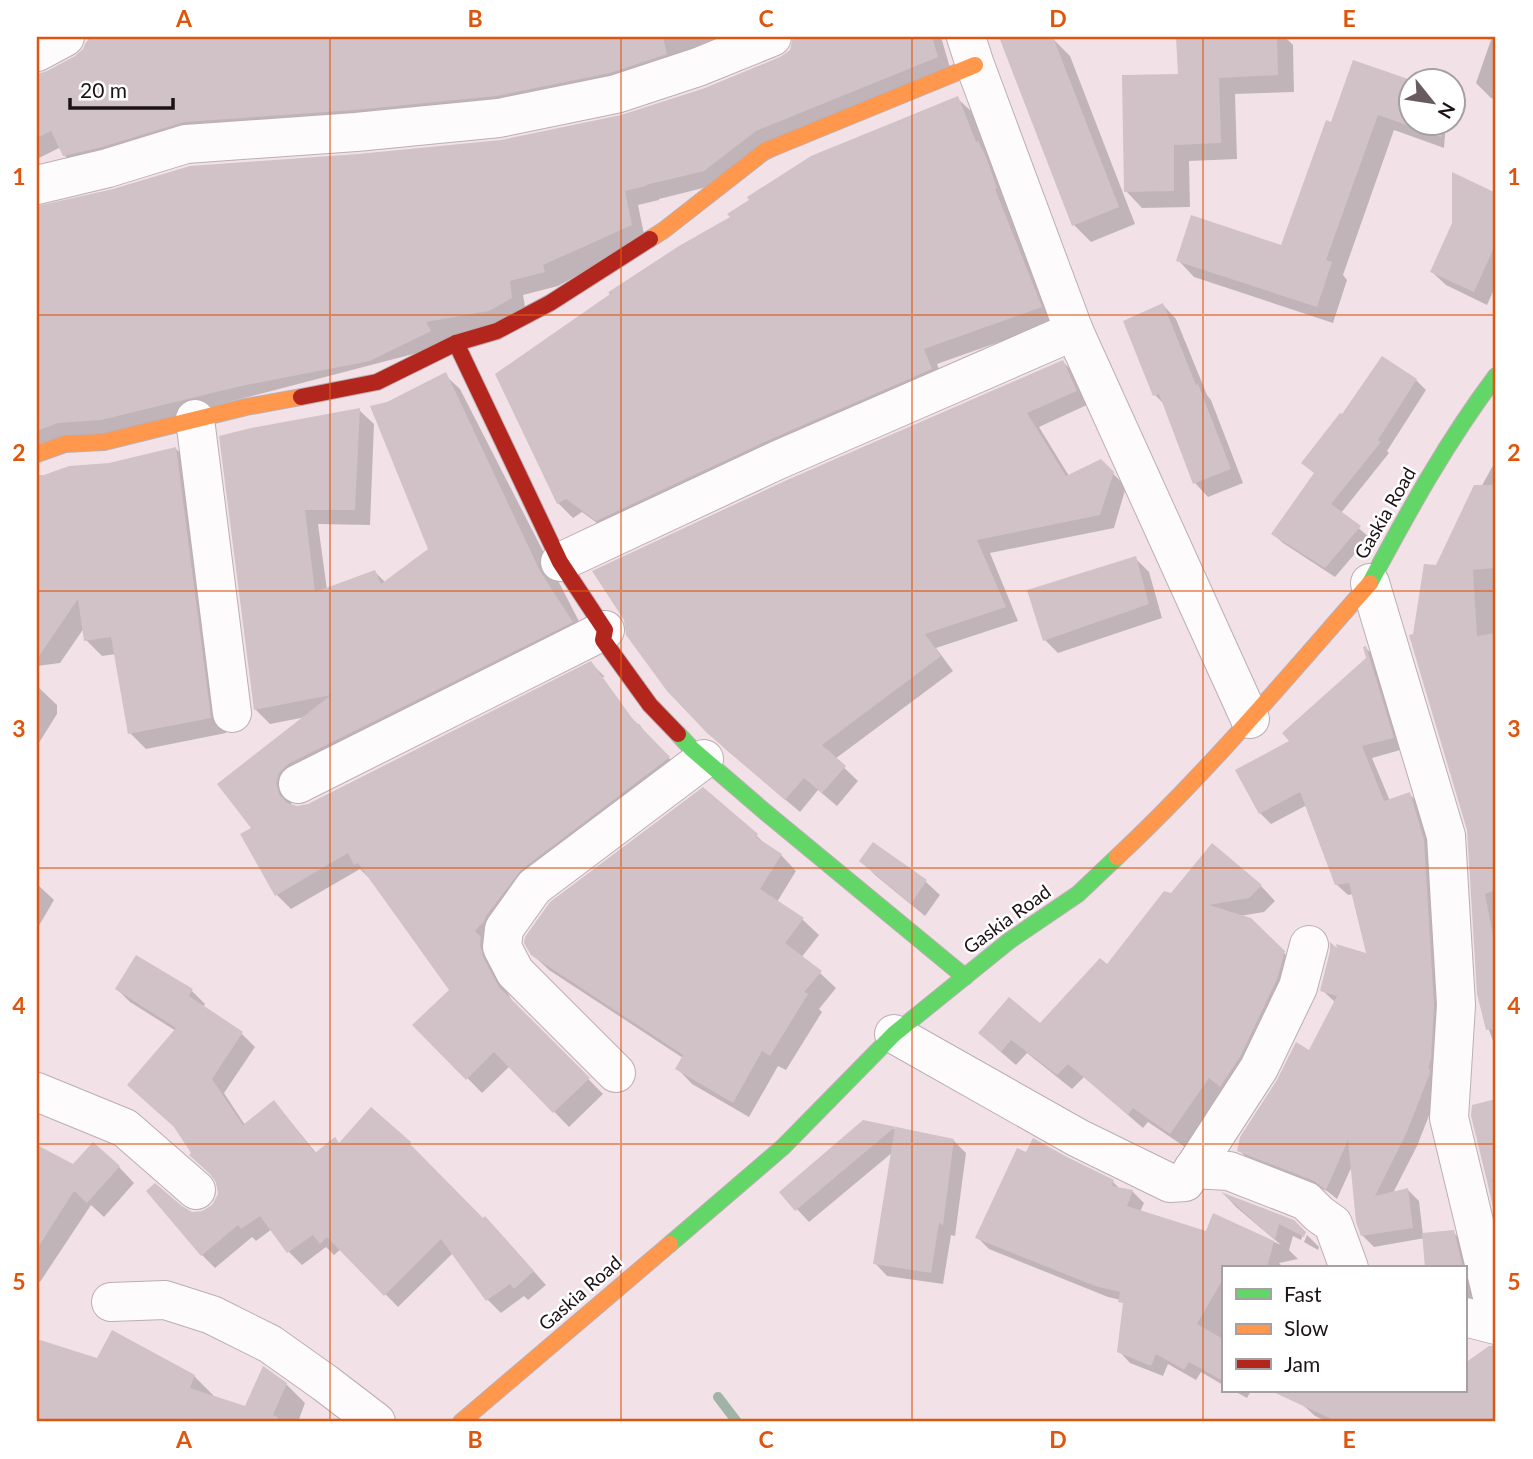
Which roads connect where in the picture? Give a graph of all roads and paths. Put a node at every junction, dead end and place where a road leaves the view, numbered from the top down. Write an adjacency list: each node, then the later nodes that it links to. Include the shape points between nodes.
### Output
1 (65, 37): 4 (street)
2 (772, 37): 5 (street, via 616,94 499,118 186,144)
3 (970, 51): 6 (street); 7 (street, via 765,151 664,230 550,303 497,331)
4 (37, 52)
5 (37, 186)
6 (1074, 331): 11 (street, via 778,460); 15 (street)
7 (456, 343): 9 (street, via 377,382); 11 (street)
8 (1496, 376): 12 (street, Gaskia Road, via 1412,505)
9 (195, 418): 10 (street, via 103,442 65,444); 14 (street)
10 (37, 454)
11 (560, 562): 13 (street)
12 (1370, 583): 15 (street, Gaskia Road); 27 (street, via 1446,835 1456,1005 1449,1118)
13 (605, 630): 16 (street, via 603,640 650,705); 17 (street)
14 (232, 713)
15 (1250, 719): 19 (street, Gaskia Road, via 1159,818 1078,894)
16 (704, 759): 19 (street); 21 (street, via 534,887 504,929 502,947 515,972)
17 (298, 784)
18 (1309, 945): 23 (street, via 1298,987 1259,1068)
19 (965, 976): 20 (street, Gaskia Road)
20 (894, 1034): 23 (street, via 1162,1180 1185,1182); 31 (street, Gaskia Road, via 783,1147)
21 (616, 1073)
22 (37, 1092): 24 (street, via 125,1128)
23 (1193, 1169): 25 (street, via 1229,1171 1306,1201 1333,1224)
24 (196, 1190)
25 (1348, 1266)
26 (111, 1302): 30 (street, via 164,1300 212,1315 270,1344)
27 (1496, 1313)
28 (1466, 1317): 29 (street)
29 (1496, 1325)
30 (376, 1422)
31 (461, 1422)

